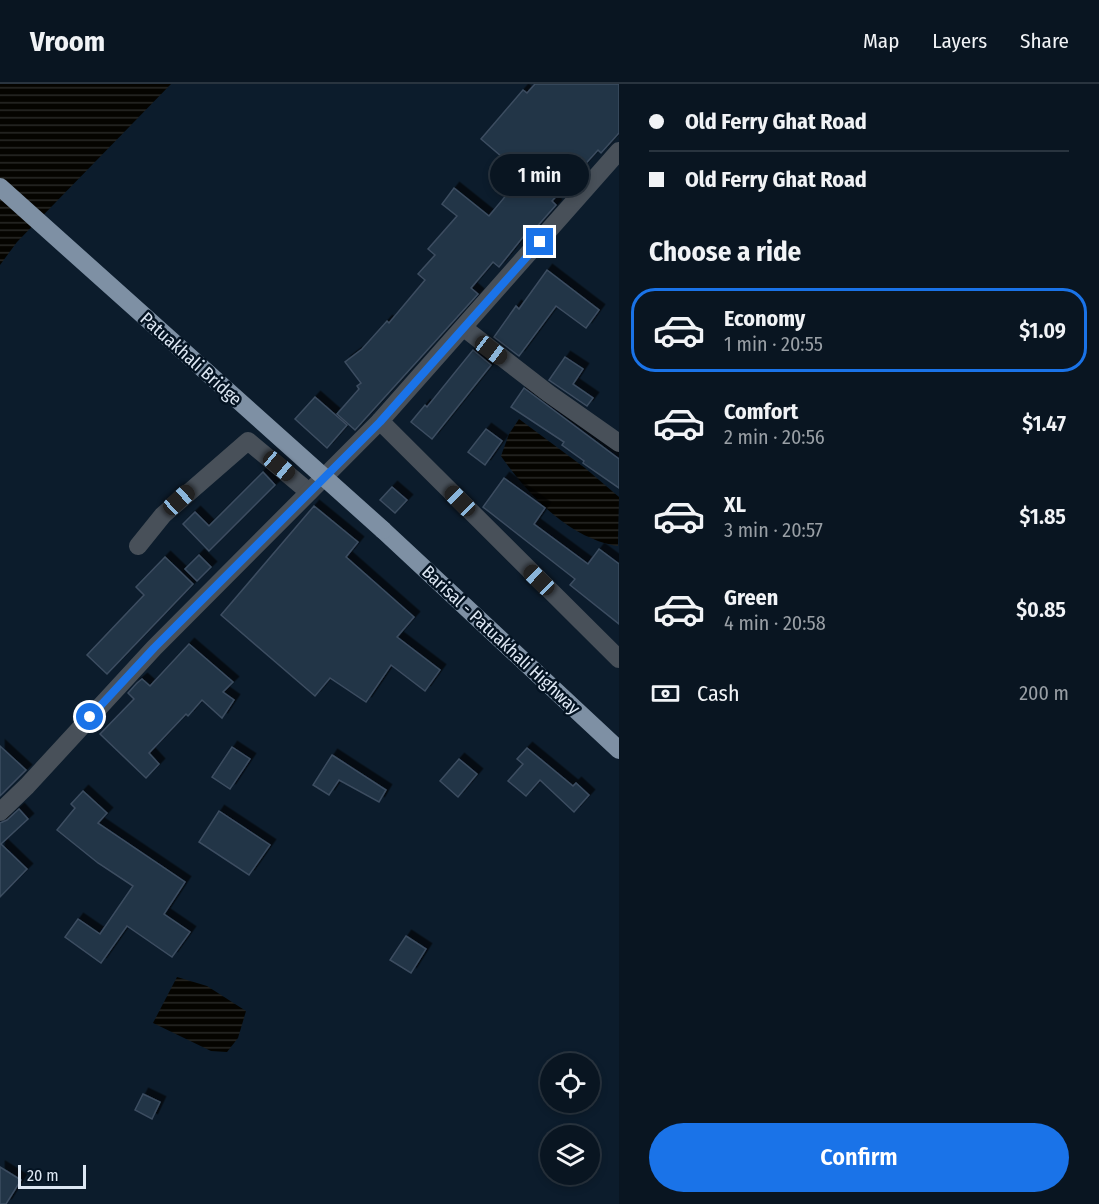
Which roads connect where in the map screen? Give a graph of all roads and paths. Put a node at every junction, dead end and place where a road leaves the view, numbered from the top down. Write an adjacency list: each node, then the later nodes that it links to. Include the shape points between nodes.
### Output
1 (619, 151): 3 (street)
2 (0, 187): 7 (highway, Patuakhali Bridge, bridge)
3 (464, 328): 4 (street); 5 (street)
4 (380, 422): 6 (street); 9 (street)
5 (619, 443)
6 (309, 492): 8 (street, via 248,441 163,515); 11 (street, via 154,648)
7 (383, 530): 10 (highway, Barisal - Patuakhali Highway)
8 (138, 546)
9 (619, 659)
10 (619, 750)
11 (0, 812)

